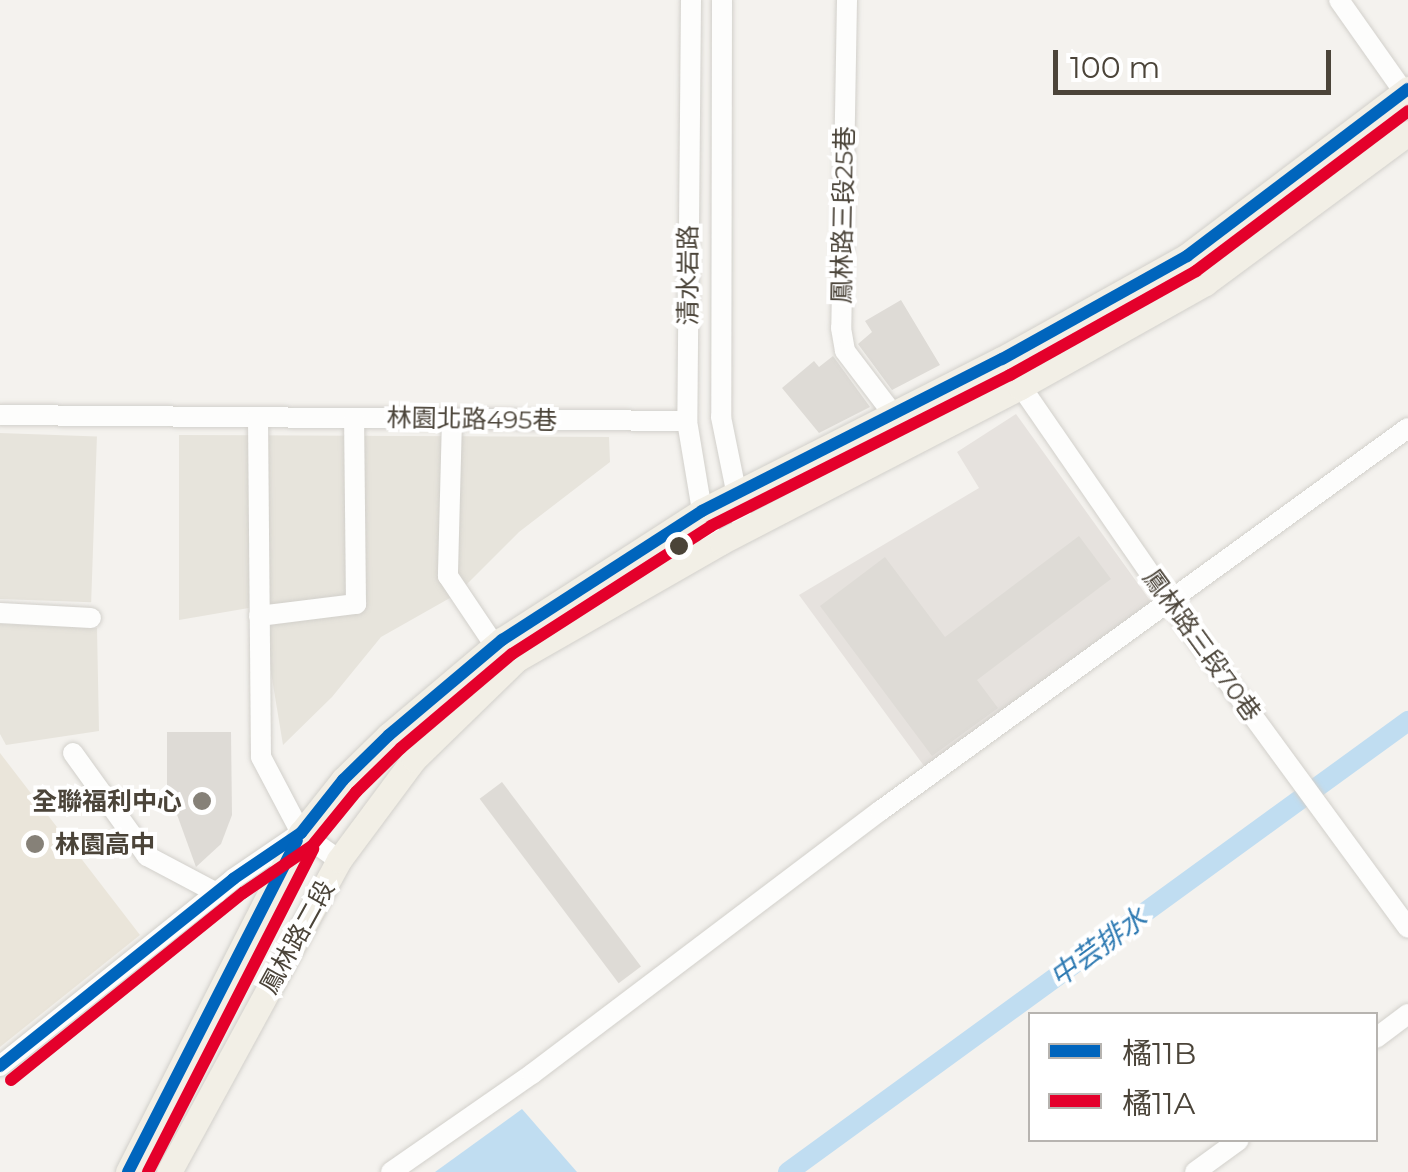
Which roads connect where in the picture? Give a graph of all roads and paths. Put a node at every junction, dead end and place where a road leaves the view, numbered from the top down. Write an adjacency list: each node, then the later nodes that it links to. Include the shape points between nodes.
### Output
1 (691, 0): 14 (street, 清水岩路)
2 (722, 0): 16 (street, 清水岩路, via 721,418)
3 (847, 0): 9 (street, 鳳林路三段25巷, via 841,328 845,351)
4 (1339, 0): 5 (street)
5 (1406, 91): 7 (main road, 鳳林路二段, via 1187,256)
6 (1408, 132): 8 (main road, 鳳林路二段, via 1205,283)
7 (1002, 359): 8 (street, 鳳林路三段70巷); 9 (main road, 鳳林路二段)
8 (1020, 387): 18 (main road, 鳳林路二段); 20 (street, 鳳林路三段70巷)
9 (894, 414): 16 (main road, 鳳林路二段)
10 (0, 415): 11 (street, 林園北路495巷)
11 (258, 417): 12 (street, 林園北路495巷); 22 (street)
12 (354, 418): 13 (street, 林園北路495巷); 22 (street, via 356,604)
13 (452, 418): 14 (street, 林園北路495巷); 24 (street, via 448,576)
14 (687, 421): 17 (street, 清水岩路)
15 (1408, 428): 20 (street)
16 (734, 495): 17 (main road, 鳳林路二段); 18 (street, 清水岩路)
17 (702, 511): 19 (street, 清水岩路); 24 (main road, 鳳林路二段)
18 (744, 530): 19 (main road, 鳳林路二段)
19 (714, 546): 27 (main road, 鳳林路二段, via 517,659 414,759)
20 (1168, 600): 29 (street, 鳳林路三段70巷); 36 (street)
21 (0, 613): 23 (street)
22 (259, 616): 26 (street, via 261,757)
23 (92, 618)
24 (495, 646): 26 (main road, 鳳林路二段, via 389,735)
25 (72, 753): 28 (street, via 147,856)
26 (301, 833): 27 (street); 28 (street); 34 (main road, 鳳林路二段)
27 (339, 860): 35 (main road, 鳳林路二段)
28 (216, 893): 32 (street)
29 (1408, 928)
30 (1408, 1014): 31 (street)
31 (1378, 1036)
32 (0, 1066)
33 (1236, 1142): 37 (street)
34 (128, 1172)
35 (169, 1172)
36 (391, 1172)
37 (1195, 1172)

